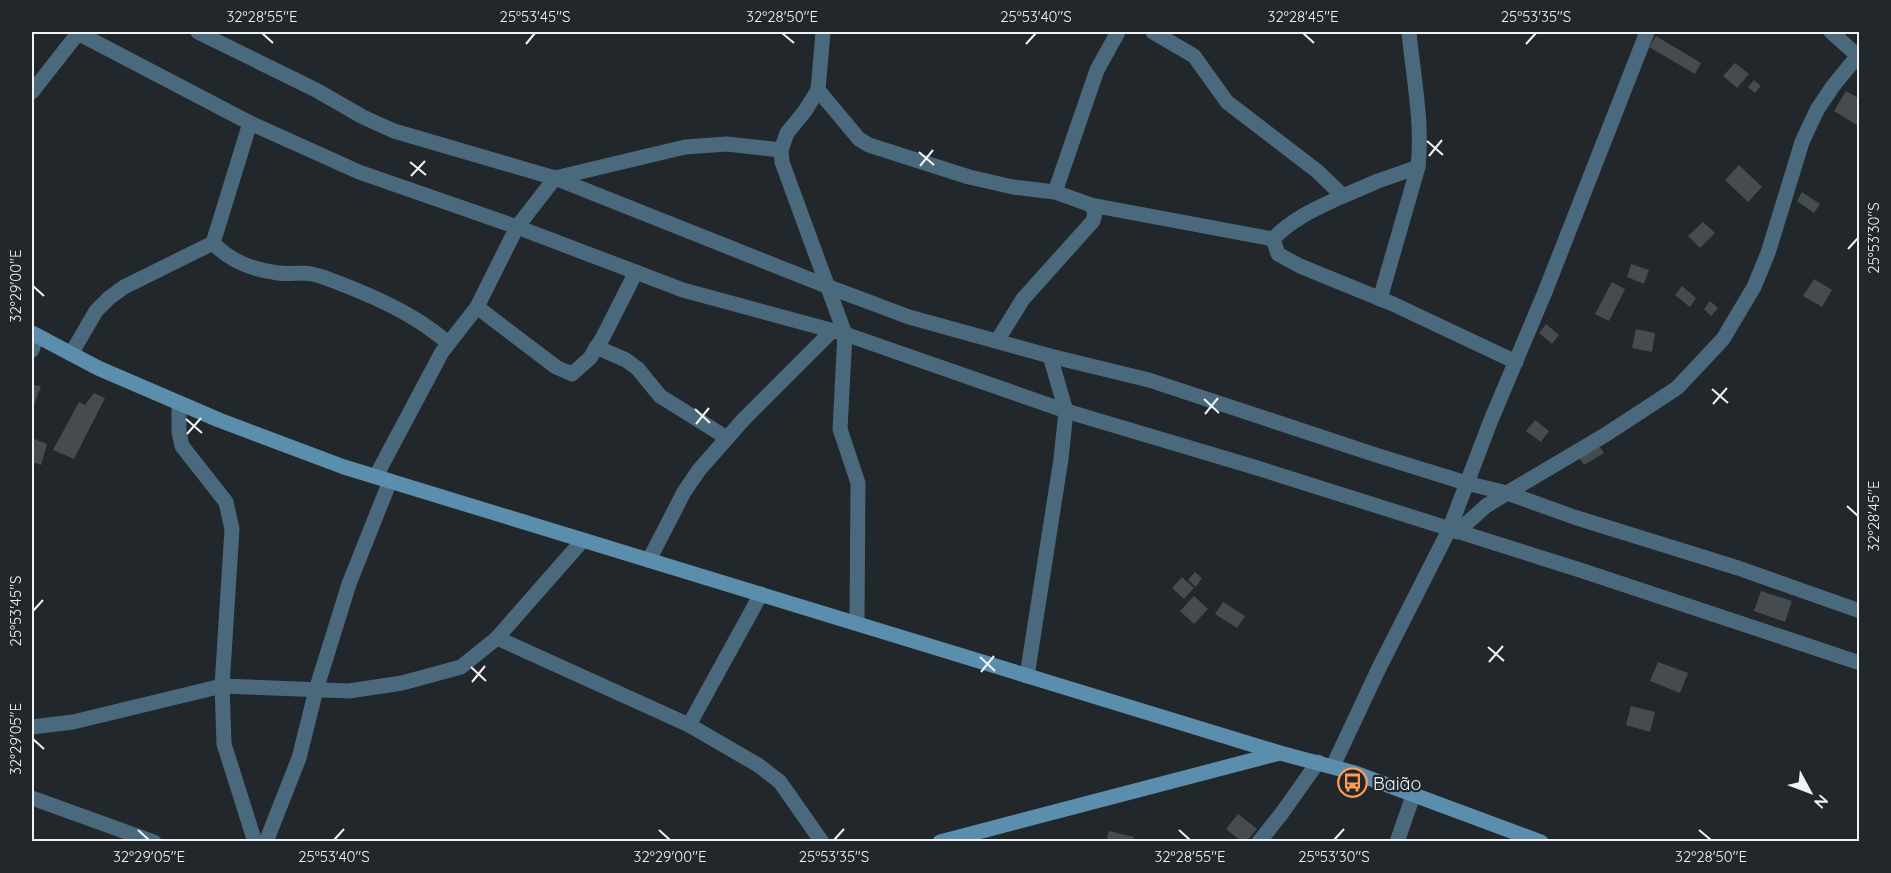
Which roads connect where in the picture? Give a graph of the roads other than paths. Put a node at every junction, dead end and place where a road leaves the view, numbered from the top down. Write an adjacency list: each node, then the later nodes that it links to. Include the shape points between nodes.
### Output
1 (78, 32): 11 (street); 12 (street)
2 (198, 32): 15 (street, via 394,131)
3 (823, 32): 10 (street)
4 (1118, 32): 16 (street, via 1096,69)
5 (1153, 32): 17 (street, via 1194,56 1227,102 1317,171)
6 (1409, 32): 14 (street, via 1418,117)
7 (1647, 32): 33 (street)
8 (1831, 32): 9 (street)
9 (1858, 54): 39 (street, via 1817,110 1802,142 1768,253 1754,287 1723,339 1677,388)
10 (818, 90): 13 (street, via 787,133); 16 (street, via 868,145 969,177 1013,188)
11 (32, 92)
12 (250, 123): 19 (street, via 358,172); 21 (street)
13 (781, 150): 15 (street, via 727,144 685,147); 23 (street, via 782,162)
14 (1418, 167): 17 (street); 24 (street)
15 (555, 178): 19 (street); 23 (street)
16 (1055, 192): 18 (street)
17 (1343, 196): 20 (street, via 1303,215)
18 (1091, 205): 20 (street); 28 (street, via 1094,221 1023,299)
19 (517, 227): 22 (street); 25 (street)
20 (1273, 239): 24 (street, via 1278,254)
21 (213, 243): 29 (street, via 230,258 255,268 324,277 414,318); 31 (street, via 124,287 96,311)
22 (636, 272): 26 (street, via 683,290); 30 (street)
23 (829, 287): 26 (street); 28 (street, via 909,317)
24 (1380, 299): 33 (street)
25 (477, 307): 29 (street); 30 (street, via 556,367 572,374)
26 (839, 332): 35 (street); 36 (street); 45 (street, via 840,429 858,483)
27 (33, 340): 31 (main road)
28 (997, 341): 32 (street)
29 (449, 343): 37 (street)
30 (596, 347): 36 (street, via 626,360 660,396)
31 (70, 354): 34 (main road)
32 (1050, 356): 35 (street); 38 (street, via 1149,380)
33 (1515, 362): 38 (street)
34 (178, 403): 37 (main road); 49 (street, via 182,446 226,502 232,529)
35 (1066, 411): 40 (street); 48 (street)
36 (727, 438): 42 (street, via 684,492)
37 (383, 479): 41 (main road); 50 (street)
38 (1466, 483): 39 (street); 40 (street)
39 (1507, 493): 40 (street); 44 (street)
40 (1453, 531): 47 (street); 55 (street, via 1379,668)
41 (583, 540): 42 (main road); 46 (street)
42 (649, 560): 43 (main road)
43 (761, 594): 45 (main road); 51 (street)
44 (1860, 611)
45 (857, 623): 48 (main road)
46 (497, 638): 50 (street, via 461,667 402,683 349,691); 51 (street)
47 (1860, 663)
48 (1027, 676): 53 (main road)
49 (222, 686): 50 (street); 52 (street, via 73,722); 59 (street, via 224,744)
50 (316, 690): 60 (street, via 299,758)
51 (689, 725): 61 (street, via 780,782)
52 (32, 727)
53 (1280, 753): 54 (main road); 62 (main road)
54 (1318, 762): 55 (main road); 63 (street)
55 (1333, 766): 56 (main road)
56 (1414, 793): 64 (street); 65 (main road)
57 (32, 798): 58 (street)
58 (154, 842)
59 (255, 842)
60 (267, 842)
61 (822, 842)
62 (940, 842)
63 (1259, 842)
64 (1396, 842)
65 (1541, 842)

